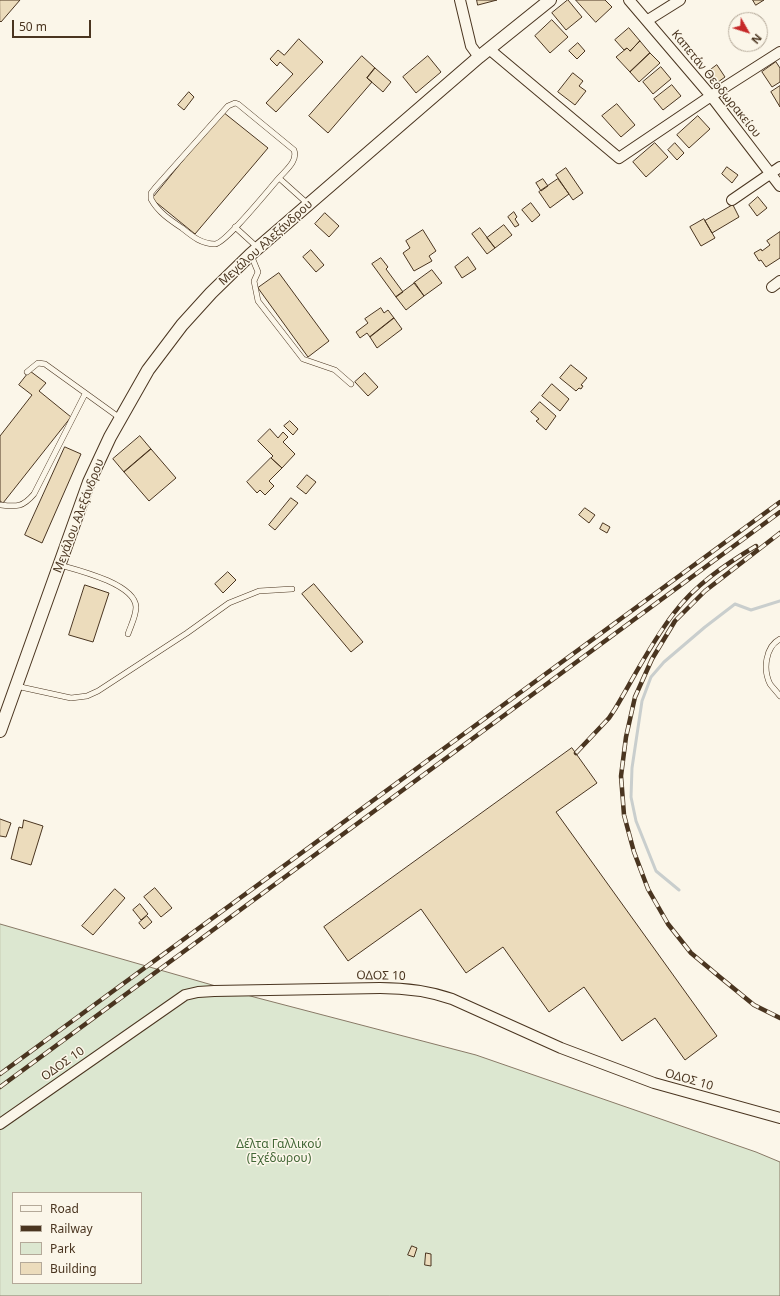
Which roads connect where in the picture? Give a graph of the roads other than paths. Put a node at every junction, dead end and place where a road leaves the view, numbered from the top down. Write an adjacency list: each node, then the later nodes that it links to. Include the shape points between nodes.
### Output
1 (460, 0): 8 (street, via 471,46)
2 (550, 0): 6 (street, Μεγάλου Αλεξάνδρου)
3 (629, 0): 5 (street, Καπετάν Θεοδωρακείου)
4 (680, 0): 5 (street)
5 (648, 20): 9 (street, Καπετάν Θεοδωρακείου)
6 (489, 49): 8 (street, Μεγάλου Αλεξάνδρου); 9 (street, via 619,158)
7 (780, 52): 9 (street)
8 (479, 57): 15 (street, Μεγάλου Αλεξάνδρου)
9 (712, 96): 11 (street, Καπετάν Θεοδωρακείου)
10 (780, 167): 11 (street)
11 (771, 173): 13 (street, Καπετάν Θεοδωρακείου); 14 (street)
12 (279, 178): 15 (lane); 16 (lane); 16 (lane, via 293,162 296,154 294,150 235,103 228,106 151,193 151,199 160,212 199,241 215,244 221,242)
13 (780, 186)
14 (732, 200)
15 (309, 204): 17 (street, Μεγάλου Αλεξάνδρου)
16 (235, 228): 17 (lane)
17 (254, 251): 19 (lane, via 258,272 254,281 258,301 303,359 335,370); 21 (street, Μεγάλου Αλεξάνδρου, via 182,325 148,370)
18 (27, 372): 20 (lane, via 38,363 45,364)
19 (351, 384)
20 (85, 394): 21 (lane); 22 (lane, via 34,494 22,505)
21 (120, 418): 23 (street, Μεγάλου Αλεξάνδρου, via 89,482)
22 (1, 505)
23 (60, 565): 25 (lane, via 116,584 127,591 136,607); 27 (street, Μεγάλου Αλεξάνδρου)
24 (292, 590): 27 (lane, via 259,592 229,602 163,650 87,696 71,698)
25 (128, 634)
26 (780, 639): 28 (lane, via 768,652 766,668 770,683)
27 (16, 686): 29 (street, Μεγάλου Αλεξάνδρου)
28 (780, 696)
29 (0, 731)
30 (780, 1118): 31 (street, ΟΔΟΣ 10, via 654,1083 561,1048 435,993 380,988 214,990 186,995)
31 (0, 1124)

